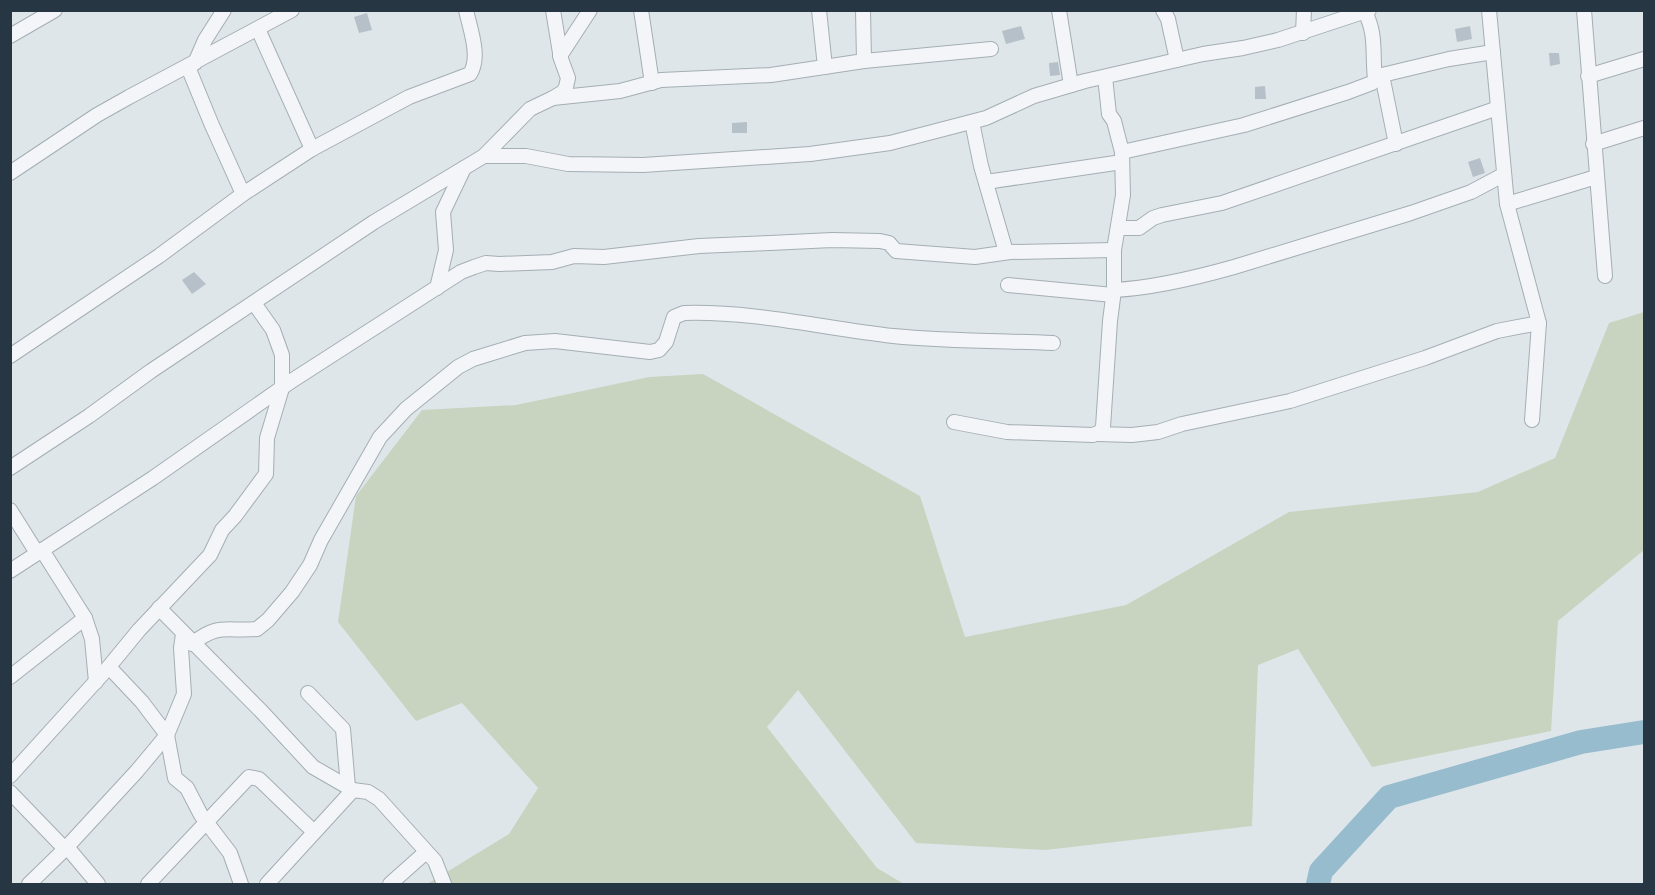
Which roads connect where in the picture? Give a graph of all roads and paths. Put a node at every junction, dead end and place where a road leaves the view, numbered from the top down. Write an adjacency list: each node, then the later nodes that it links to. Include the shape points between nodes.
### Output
1 (55, 10): 18 (street)
2 (224, 10): 25 (street)
3 (292, 10): 16 (street)
4 (466, 10): 38 (street, via 475,57 470,74 409,97)
5 (554, 10): 21 (street)
6 (590, 10): 21 (street)
7 (641, 10): 30 (street)
8 (819, 10): 26 (street)
9 (863, 10): 24 (street)
10 (1059, 10): 31 (street)
11 (1163, 10): 23 (street)
12 (1304, 10): 17 (street)
13 (1489, 10): 20 (street)
14 (1584, 10): 28 (street)
15 (1367, 11): 17 (street); 29 (street)
16 (258, 29): 25 (street); 38 (street)
17 (1303, 33): 23 (street)
18 (10, 36)
19 (991, 49): 24 (street)
20 (1493, 52): 29 (street); 33 (street)
21 (560, 56): 32 (street, via 567,82)
22 (1644, 59): 28 (street)
23 (1177, 60): 27 (street)
24 (864, 61): 26 (street)
25 (192, 65): 42 (street, via 98,115); 46 (street, via 211,123)
26 (825, 67): 30 (street)
27 (1105, 76): 31 (street); 40 (street, via 1109,114)
28 (1588, 76): 37 (street)
29 (1379, 77): 36 (street); 40 (street, via 1348,92 1244,125)
30 (652, 83): 32 (street, via 620,91)
31 (1071, 85): 34 (street)
32 (554, 98): 39 (street, via 530,109)
33 (1498, 108): 36 (street); 43 (street)
34 (972, 122): 39 (street, via 890,143 810,154 643,165); 45 (street)
35 (1644, 129): 37 (street)
36 (1396, 144): 48 (street, via 1222,202 1162,215 1139,228)
37 (1593, 144): 44 (street)
38 (312, 149): 46 (street)
39 (484, 156): 41 (street)
40 (1122, 157): 45 (street); 48 (street)
41 (464, 168): 53 (street, via 443,212 446,250); 55 (street, via 374,222)
42 (10, 172)
43 (1503, 175): 47 (street); 54 (street, via 1471,192 1420,210 1234,267)
44 (1596, 177): 47 (street); 51 (street)
45 (986, 182): 50 (street)
46 (243, 194): 58 (street)
47 (1507, 204): 56 (street)
48 (1119, 228): 49 (street)
49 (1114, 250): 50 (street); 54 (street)
50 (1006, 252): 53 (street, via 975,257 896,251 889,243 880,241 832,240 699,246 604,257 574,256 552,262 486,263 461,272)
51 (1605, 276)
52 (1008, 285): 54 (street)
53 (437, 288): 59 (street)
54 (1114, 292): 62 (street, via 1103,427)
55 (254, 303): 59 (street, via 279,343); 63 (street)
56 (1539, 323): 60 (street); 62 (street, via 1497,331 1290,401 1158,432)
57 (1053, 342): 70 (street, via 894,336 698,312 676,315 666,342 659,350 650,352 555,341 525,344 473,359 406,409 380,437 310,565 268,620 257,629 225,628)
58 (10, 356)
59 (282, 388): 65 (street); 67 (street, via 267,438 266,474 222,530 210,555)
60 (1532, 420)
61 (954, 422): 62 (street, via 1007,432)
62 (1097, 434)
63 (10, 468)
64 (10, 510): 65 (street)
65 (40, 551): 66 (street); 68 (street)
66 (10, 571)
67 (159, 608): 70 (street); 71 (street)
68 (85, 618): 69 (street); 72 (street)
69 (92, 639): 71 (street); 73 (street)
70 (188, 639): 75 (street, via 181,648 184,694); 77 (street, via 314,766)
71 (110, 666): 73 (street); 75 (street)
72 (10, 677)
73 (96, 682): 76 (street)
74 (308, 693): 77 (street, via 343,729)
75 (166, 735): 79 (street, via 175,778 187,788); 81 (street)
76 (10, 776)
77 (351, 788): 80 (street); 82 (street, via 379,799)
78 (10, 792): 81 (street)
79 (207, 823): 80 (street, via 253,776); 85 (street); 86 (street, via 230,853)
80 (314, 831): 87 (street)
81 (66, 848): 83 (street); 84 (street)
82 (426, 852): 88 (street); 89 (street, via 438,866)
83 (29, 885)
84 (98, 885)
85 (148, 885)
86 (241, 885)
87 (267, 885)
88 (390, 885)
89 (444, 885)

